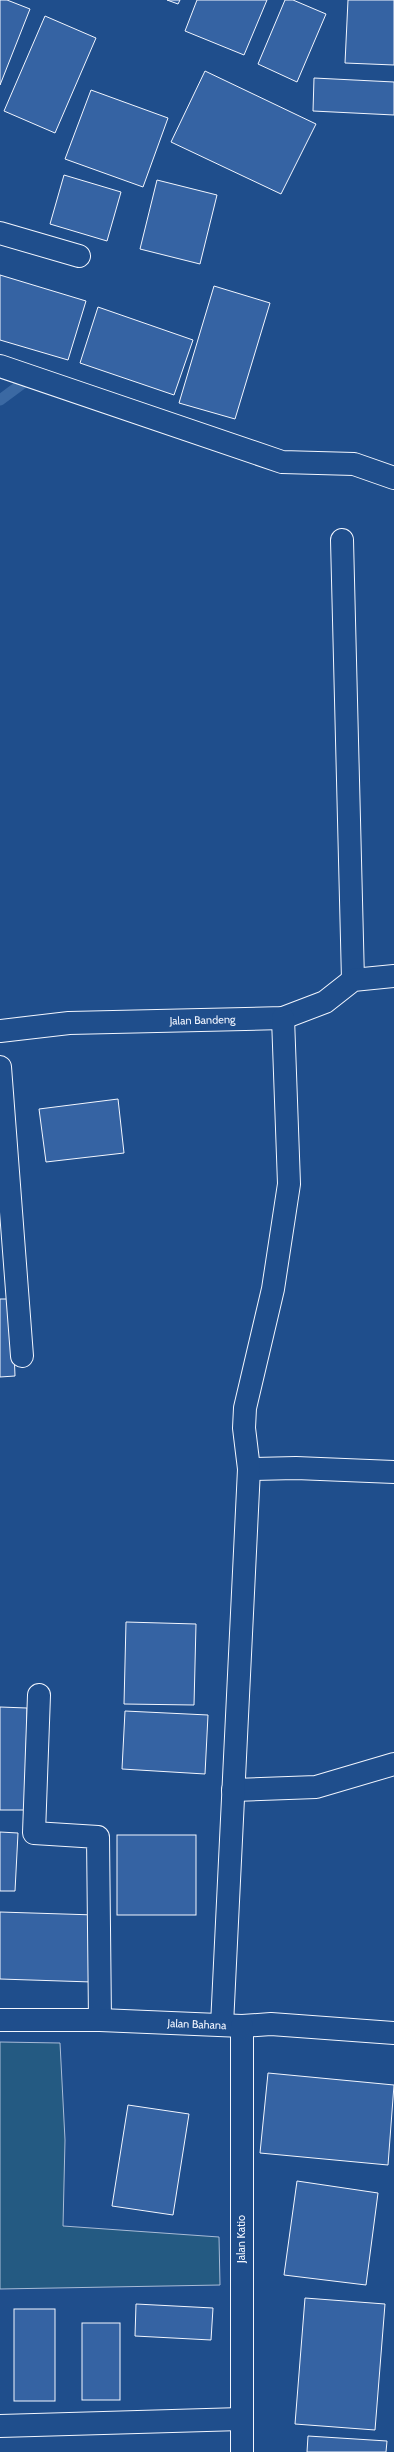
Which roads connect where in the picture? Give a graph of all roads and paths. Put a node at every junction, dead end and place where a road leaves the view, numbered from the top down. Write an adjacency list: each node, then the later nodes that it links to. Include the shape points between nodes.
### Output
1 (0, 233): 2 (street)
2 (79, 256)
3 (0, 366): 4 (street, via 282,462 354,464)
4 (394, 478)
5 (342, 540): 7 (street)
6 (394, 976): 7 (street)
7 (353, 980): 8 (street, Jalan Bandeng, via 325,1002)
8 (283, 1018): 9 (street, Jalan Bandeng, via 69,1023); 12 (street, Jalan Katio, via 289,1184 273,1289 245,1408)
9 (0, 1031)
10 (0, 1067): 11 (street)
11 (22, 1356)
12 (248, 1469): 13 (street); 16 (street, Jalan Katio)
13 (394, 1472)
14 (39, 1695): 18 (street, via 34,1832 98,1837)
15 (394, 1764): 16 (street, via 316,1787)
16 (233, 1790): 19 (street, Jalan Katio)
17 (0, 2020): 18 (street, Jalan Bahana)
18 (100, 2020): 19 (street, Jalan Bahana)
19 (232, 2026): 20 (street, Jalan Bahana, via 271,2024); 21 (street, Jalan Katio)
20 (394, 2033)
21 (241, 2419): 22 (street); 23 (street, Jalan Katio)
22 (0, 2426)
23 (242, 2452)

